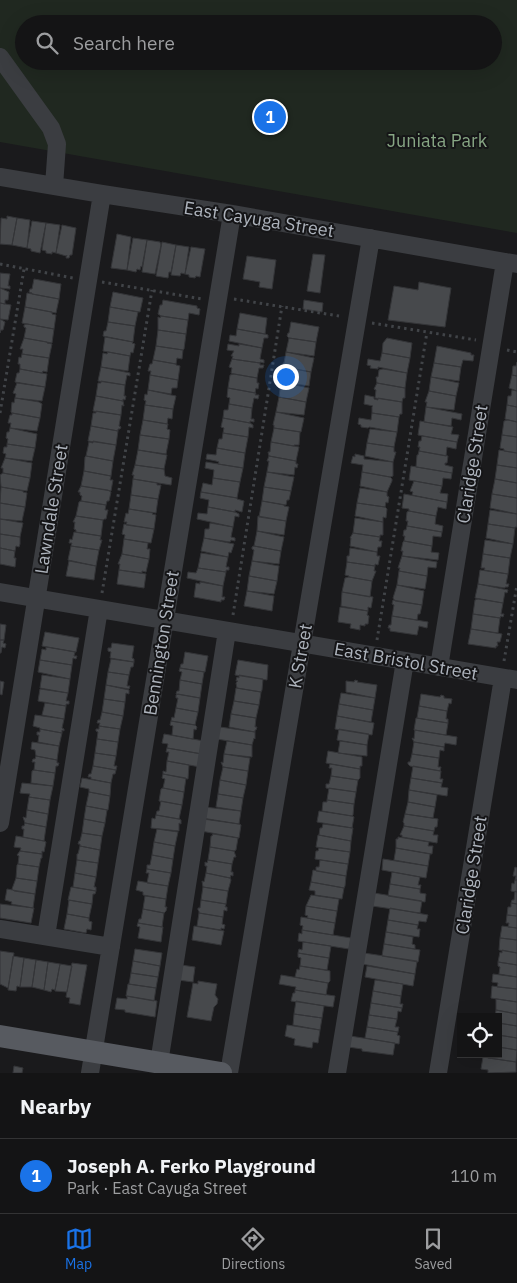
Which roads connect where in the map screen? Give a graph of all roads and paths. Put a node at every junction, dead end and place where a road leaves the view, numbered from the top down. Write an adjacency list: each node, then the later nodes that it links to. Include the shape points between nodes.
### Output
1 (0, 57): 3 (street, via 51,128 57,144)
2 (0, 177): 3 (street, East Cayuga Street)
3 (54, 186): 4 (street, East Cayuga Street)
4 (102, 194): 5 (street, East Cayuga Street); 25 (street, Lawndale Street)
5 (232, 214): 6 (street, East Cayuga Street); 27 (street, Bennington Street)
6 (371, 238): 7 (street, East Cayuga Street); 30 (street, K Street)
7 (511, 263): 32 (street, Claridge Street)
8 (0, 264): 9 (path)
9 (24, 269): 10 (path); 22 (path)
10 (76, 279)
11 (99, 281): 12 (path)
12 (152, 290): 14 (path); 26 (path)
13 (229, 298): 15 (path)
14 (206, 300)
15 (282, 306): 16 (path); 28 (path)
16 (339, 316)
17 (371, 323): 18 (path)
18 (427, 332): 19 (path); 29 (path)
19 (481, 341)
20 (504, 350): 21 (path)
21 (517, 352)
22 (0, 413)
23 (517, 585): 33 (path)
24 (0, 592): 25 (street, East Bristol Street)
25 (36, 598): 26 (street, East Bristol Street); 34 (street, Lawndale Street)
26 (101, 602): 27 (street, East Bristol Street); 36 (street)
27 (165, 620): 28 (street, East Bristol Street); 37 (street, Bennington Street)
28 (230, 623): 30 (street, East Bristol Street); 40 (street)
29 (377, 640)
30 (302, 644): 31 (street, East Bristol Street); 42 (street, K Street)
31 (405, 661): 32 (street, East Bristol Street); 43 (street)
32 (439, 667): 33 (street, East Bristol Street)
33 (508, 673): 44 (street, Claridge Street)
34 (0, 823)
35 (0, 929): 36 (street)
36 (46, 936): 37 (street)
37 (111, 947): 39 (street, Bennington Street)
38 (0, 1036): 39 (main road)
39 (92, 1062): 40 (main road)
40 (159, 1063): 41 (main road)
41 (221, 1073)
42 (229, 1073)
43 (337, 1073)
44 (438, 1073)

